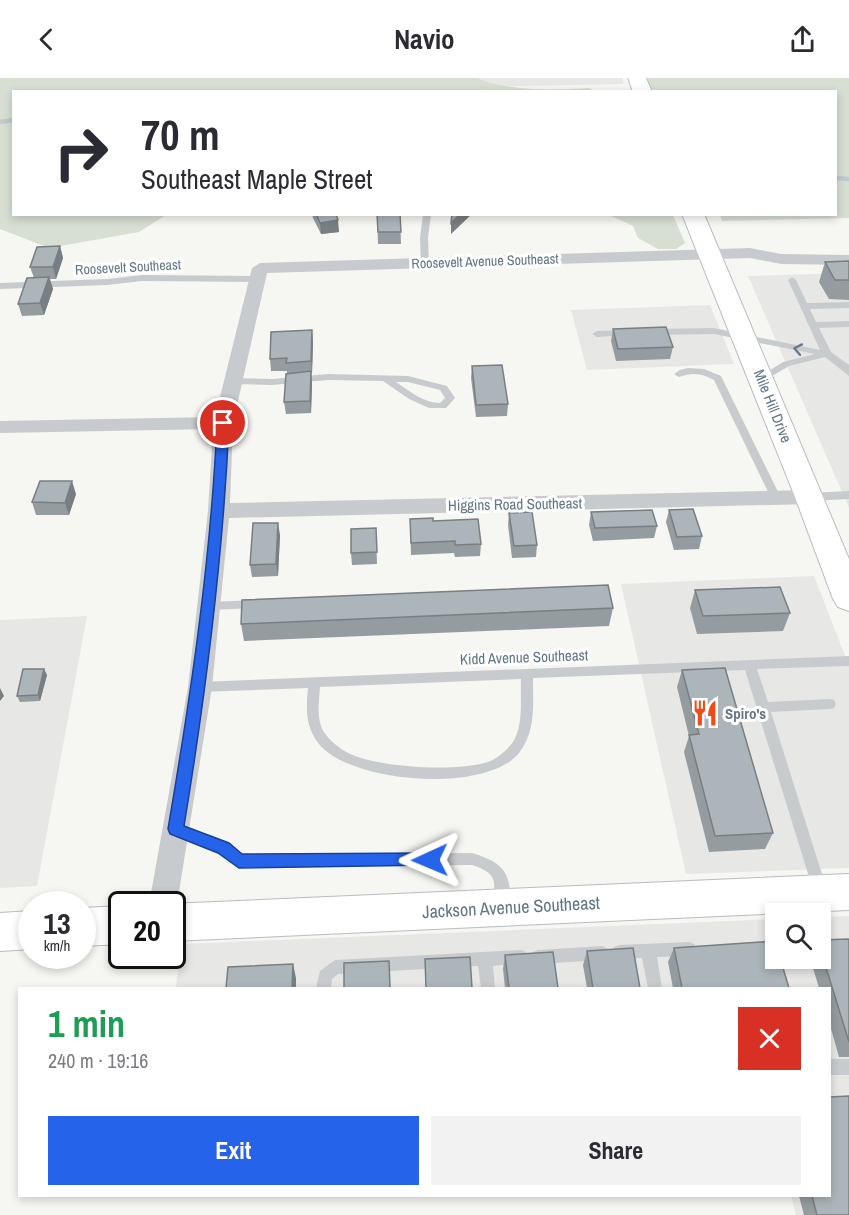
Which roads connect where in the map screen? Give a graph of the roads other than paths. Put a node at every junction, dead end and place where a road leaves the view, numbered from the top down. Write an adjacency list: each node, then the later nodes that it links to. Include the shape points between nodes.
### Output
1 (427, 216): 5 (lane)
2 (694, 216): 3 (main road, Mile Hill Drive)
3 (710, 254): 4 (street, Roosevelt Avenue Southeast); 5 (street, Roosevelt Avenue Southeast); 16 (main road, Mile Hill Drive)
4 (849, 260)
5 (425, 263): 6 (street, Roosevelt Avenue Southeast)
6 (259, 274): 8 (lane, Roosevelt Southeast); 22 (street)
7 (792, 280): 10 (lane)
8 (0, 286)
9 (849, 305): 10 (lane)
10 (805, 306): 12 (lane)
11 (849, 324): 12 (lane)
12 (813, 325): 17 (lane)
13 (632, 333): 15 (lane)
14 (644, 333): 16 (lane, via 714,331)
15 (597, 334)
16 (744, 336): 17 (lane, one-way to 16); 21 (main road, Mile Hill Drive)
17 (827, 354): 18 (lane); 21 (lane, via 786,364)
18 (849, 373)
19 (679, 374): 27 (lane, via 691,370 718,378)
20 (385, 378): 20 (lane, via 444,388 450,398 443,406 432,406); 22 (lane)
21 (762, 379): 26 (main road, Mile Hill Drive)
22 (233, 381): 23 (street)
23 (223, 423): 24 (street); 28 (street)
24 (0, 427)
25 (849, 495): 26 (lane)
26 (810, 497): 27 (street, Higgins Road Southeast); 29 (main road, Mile Hill Drive)
27 (776, 498): 28 (street, Higgins Road Southeast)
28 (219, 511): 31 (street)
29 (849, 599)
30 (268, 603): 31 (lane)
31 (209, 606): 36 (street)
32 (849, 661): 33 (lane, Kidd Avenue Southeast)
33 (750, 665): 34 (lane, Kidd Avenue Southeast); 38 (lane)
34 (527, 674): 35 (lane, Kidd Avenue Southeast); 35 (lane, via 523,731 518,745 507,757 489,766 450,773 360,764 342,757 316,728)
35 (314, 682): 36 (lane, Kidd Avenue Southeast)
36 (200, 687): 39 (street)
37 (830, 704): 38 (lane)
38 (763, 707): 41 (lane)
39 (176, 829): 40 (street); 42 (lane, via 224,848 239,861 472,859 492,864 502,876)
40 (165, 891)
41 (835, 893): 42 (main road, Jackson Avenue Southeast)
42 (504, 907): 43 (main road, Jackson Avenue Southeast)
43 (186, 921)
44 (18, 931): 45 (main road)
45 (0, 932)
46 (706, 948): 47 (lane)
47 (648, 951): 48 (lane); 51 (lane)
48 (485, 959): 49 (lane, via 335,967 325,976); 50 (lane)
49 (324, 987)
50 (488, 987)
51 (655, 987)
52 (831, 1067): 53 (lane)
53 (849, 1067)

